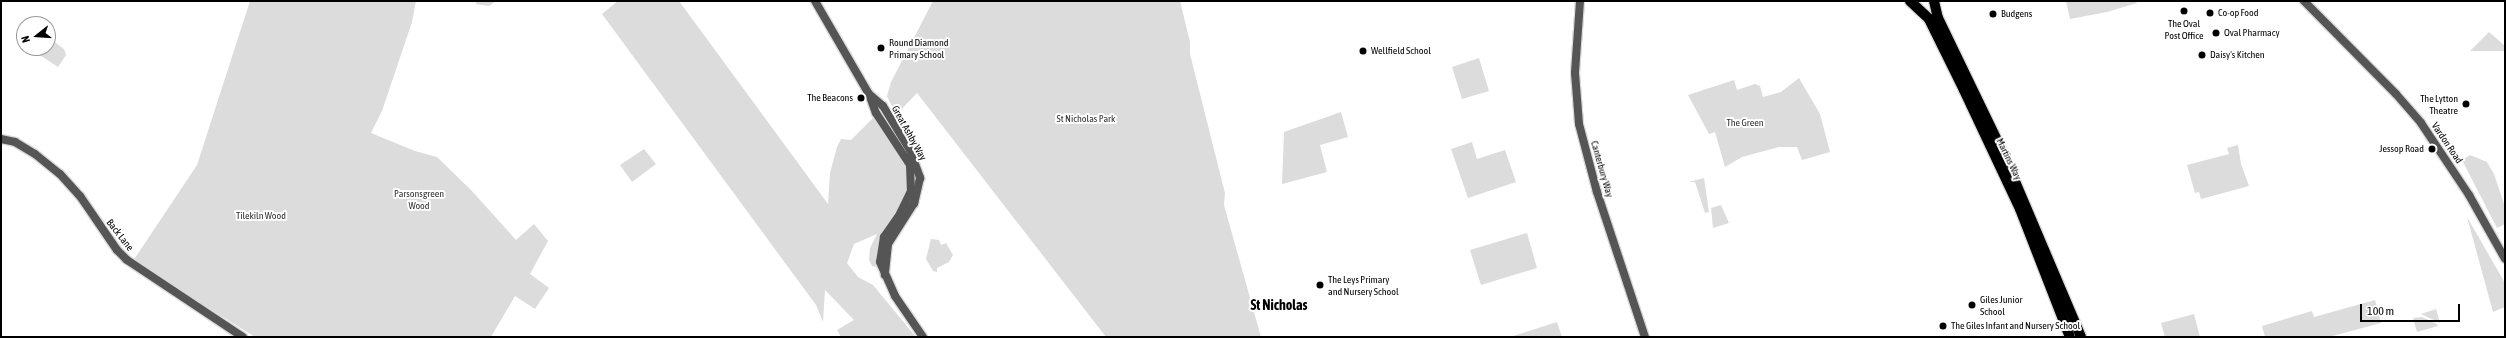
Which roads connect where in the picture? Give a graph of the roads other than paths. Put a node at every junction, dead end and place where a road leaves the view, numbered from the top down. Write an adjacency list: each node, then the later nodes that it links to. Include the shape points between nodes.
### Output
1 (815, 1): 10 (street, Great Ashby Way, via 869,94 876,113 907,157 913,177 907,201 881,244 880,262 894,296)
2 (1580, 1): 11 (street, Canterbury Way, via 1575,73 1578,124 1595,185)
3 (1910, 1): 12 (main road, Martins Way, via 1929,19 1964,90 2020,209)
4 (1934, 1): 13 (main road, Martins Way, via 1938,18 2000,146)
5 (2304, 1): 7 (street, Vardon Road, via 2396,94 2421,123)
6 (1, 139): 9 (street, Back Lane, via 15,142 40,158 70,183 117,250 127,260)
7 (2501, 243): 8 (street, Vardon Road)
8 (2505, 258)
9 (243, 337)
10 (923, 337)
11 (1645, 337)
12 (2070, 337)
13 (2081, 337)

